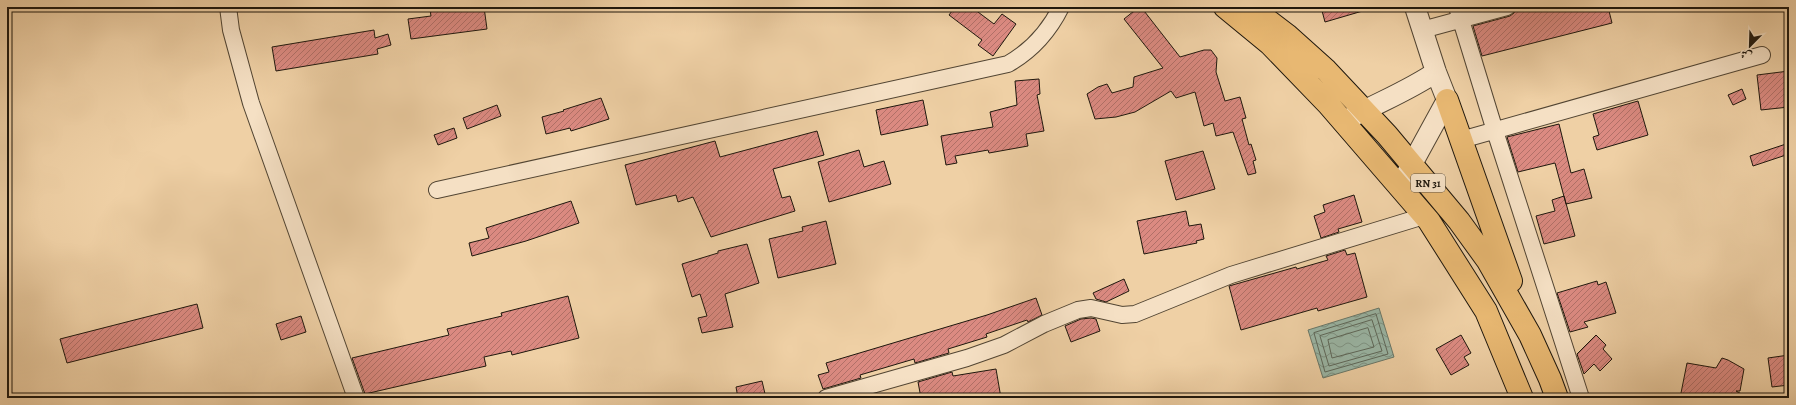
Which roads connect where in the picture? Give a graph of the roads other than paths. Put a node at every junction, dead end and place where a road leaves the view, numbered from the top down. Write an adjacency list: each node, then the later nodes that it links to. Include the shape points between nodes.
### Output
1 (228, 7): 21 (street, via 231,30 251,103)
2 (1061, 7): 18 (street, via 1056,18 1035,45 1008,64)
3 (1225, 7): 13 (highway, RN 31, via 1270,44)
4 (1250, 7): 12 (highway, RN 31, via 1326,70)
5 (1415, 7): 8 (street)
6 (1507, 7): 7 (street)
7 (1459, 13): 8 (street); 14 (street)
8 (1422, 30): 10 (street)
9 (1762, 55): 14 (street)
10 (1436, 72): 11 (street); 12 (street, via 1403,92)
11 (1447, 100): 15 (highway); 16 (street)
12 (1364, 110): 13 (street); 16 (highway, RN 31)
13 (1343, 122): 17 (highway, RN 31)
14 (1495, 131): 15 (street); 25 (street)
15 (1461, 140): 20 (highway)
16 (1412, 163): 17 (street); 20 (highway, RN 31, via 1488,261)
17 (1400, 186): 19 (highway, RN 31)
18 (437, 190)
19 (1424, 216): 22 (street, via 1231,275 1134,314 1122,315 1091,308 1078,310 1004,345); 23 (highway, RN 31, via 1486,311)
20 (1530, 335): 24 (highway, RN 31)
21 (356, 398)
22 (826, 398)
23 (1522, 398)
24 (1557, 398)
25 (1581, 398)

